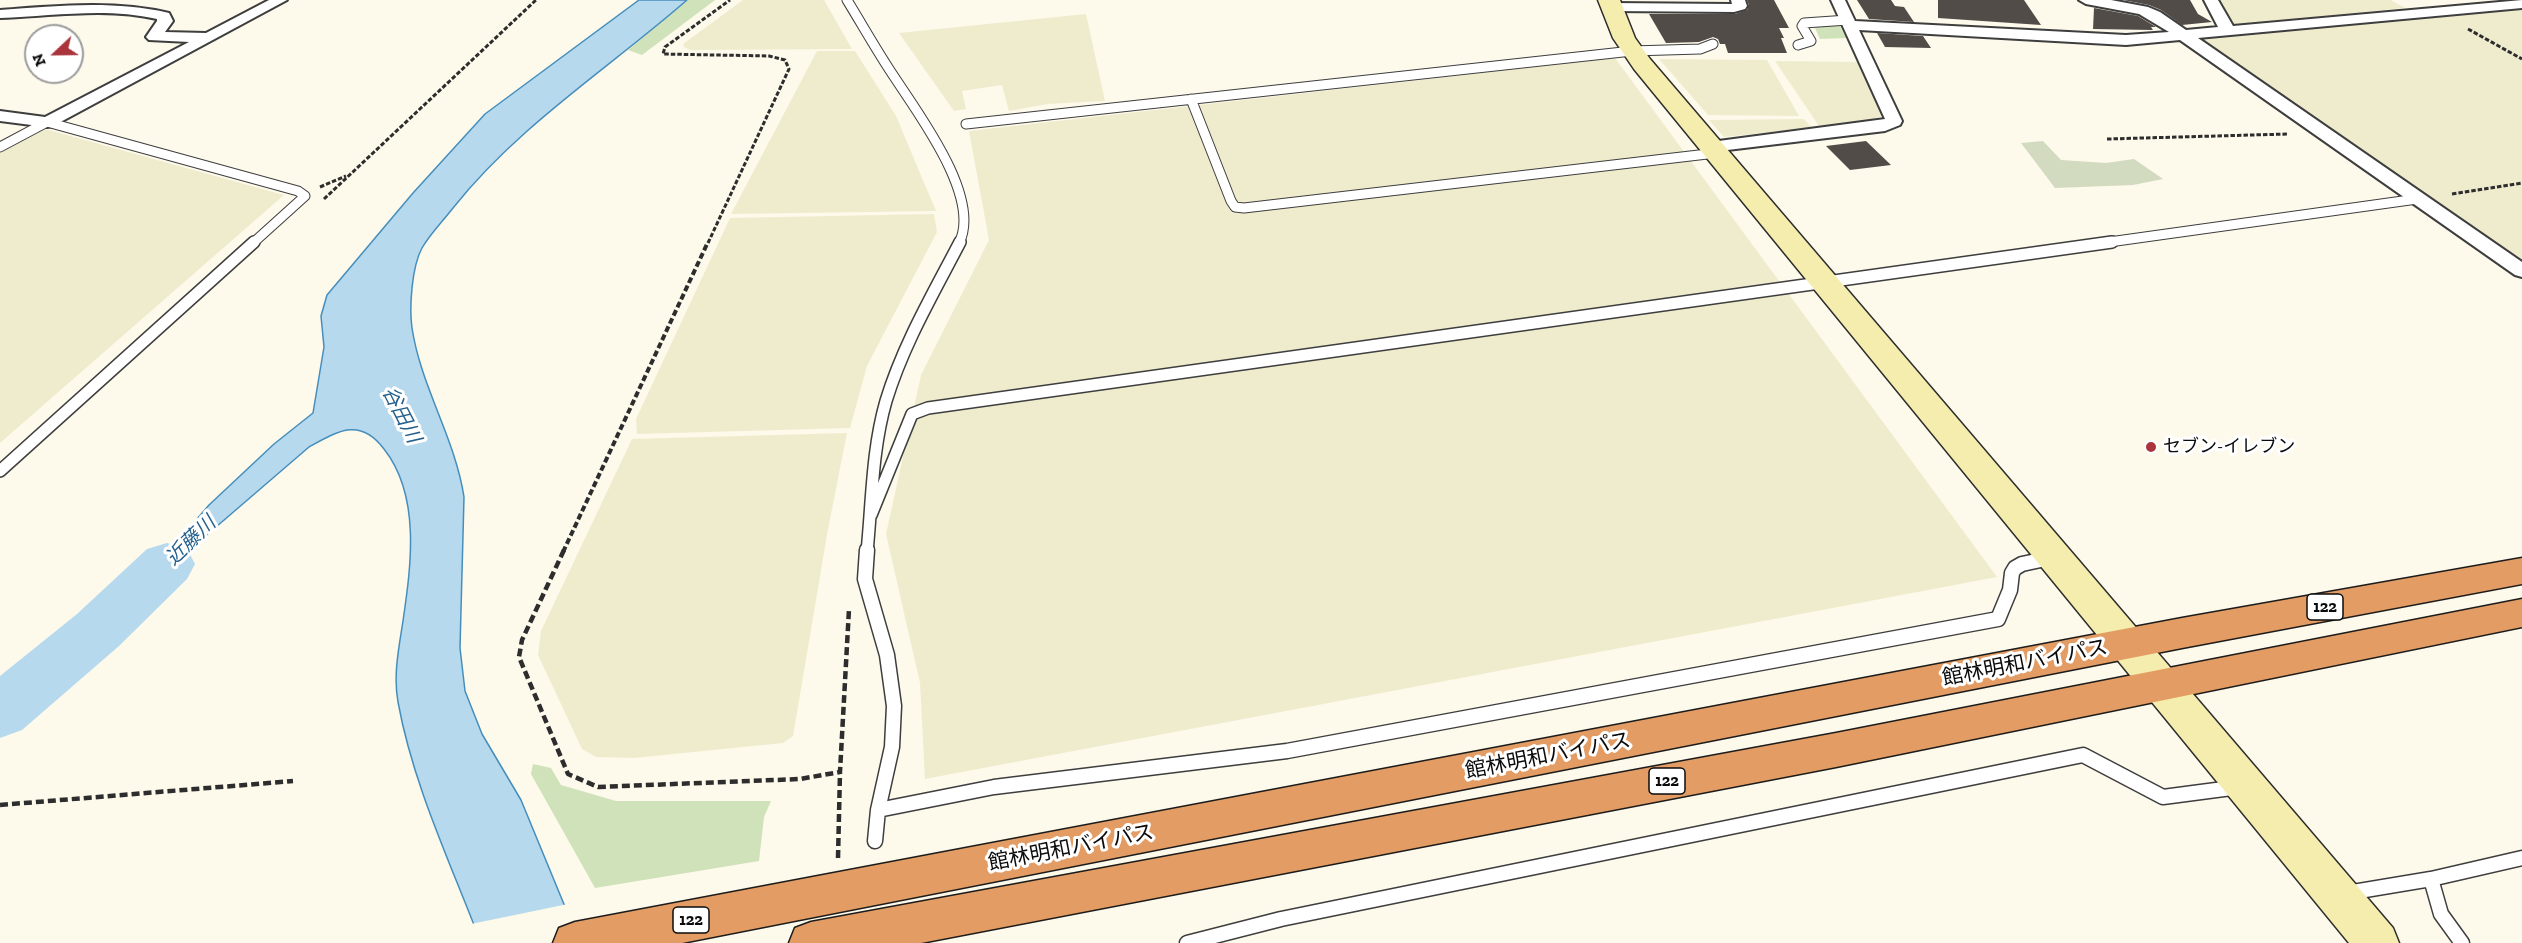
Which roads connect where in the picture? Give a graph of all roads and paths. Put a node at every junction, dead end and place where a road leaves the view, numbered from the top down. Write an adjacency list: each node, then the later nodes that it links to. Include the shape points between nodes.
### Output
1 (280, 0): 17 (street)
2 (536, 0): 31 (path, via 350,175)
3 (730, 0): 43 (path, via 665,47 663,54 769,56 785,60 789,69 522,640 519,657 568,774 598,787 800,779)
4 (847, 0): 36 (lane, via 931,128 949,166 964,219 963,236 906,346 886,402)
5 (1738, 0): 10 (street, via 1740,6 1734,8)
6 (1838, 0): 14 (street)
7 (2086, 0): 16 (street, via 2143,10)
8 (2211, 0): 15 (street)
9 (2400, 0): 12 (street)
10 (1610, 3): 20 (street)
11 (2522, 4): 12 (street)
12 (2430, 12): 15 (street); 21 (path)
13 (0, 14): 17 (street, via 116,10 155,13 164,16 165,21 154,37)
14 (1849, 23): 16 (street, via 2126,40); 19 (lane, via 1804,23 1811,41); 29 (street, via 1894,121 1885,126)
15 (2228, 31): 16 (street)
16 (2184, 35): 26 (street)
17 (210, 37): 24 (street)
18 (1713, 44): 20 (lane, via 1700,49)
19 (1798, 45)
20 (1632, 51): 22 (lane); 29 (street)
21 (2522, 59)
22 (1191, 99): 25 (lane); 29 (lane, via 1231,201 1235,207 1244,208)
23 (0, 116): 24 (street)
24 (47, 122): 28 (lane); 31 (lane)
25 (966, 124)
26 (2324, 134): 27 (path); 32 (street)
27 (2107, 139)
28 (0, 147)
29 (1714, 150): 34 (street)
30 (2522, 183): 32 (path)
31 (305, 196): 35 (lane)
32 (2417, 199): 33 (street); 34 (lane)
33 (2522, 271)
34 (1822, 281): 36 (lane, via 928,408 912,414); 37 (street)
35 (0, 471)
36 (871, 515): 39 (lane)
37 (2054, 557): 41 (street); 47 (lane, via 2015,568 1998,619 1287,751 994,787)
38 (2522, 571): 41 (highway, 館林明和バイパス / 122)
39 (864, 579): 43 (path, via 856,587 850,604); 47 (lane, via 886,655 894,706 892,747)
40 (2522, 613): 42 (highway, 122)
41 (2127, 643): 42 (street); 53 (highway, 館林明和バイパス / 122)
42 (2161, 684): 45 (street); 54 (highway, 122, via 1836,750)
43 (840, 772): 50 (path)
44 (293, 781): 46 (path)
45 (2246, 786): 52 (street); 55 (lane, via 2163,797 2083,755 1281,919)
46 (0, 805)
47 (878, 810): 48 (lane)
48 (875, 841)
49 (2522, 858): 51 (lane)
50 (837, 865)
51 (2431, 879): 52 (lane); 57 (lane, via 2434,900 2445,923)
52 (2337, 895): 56 (street)
53 (575, 943)
54 (812, 943)
55 (1187, 943)
56 (2377, 943)
57 (2462, 943)

